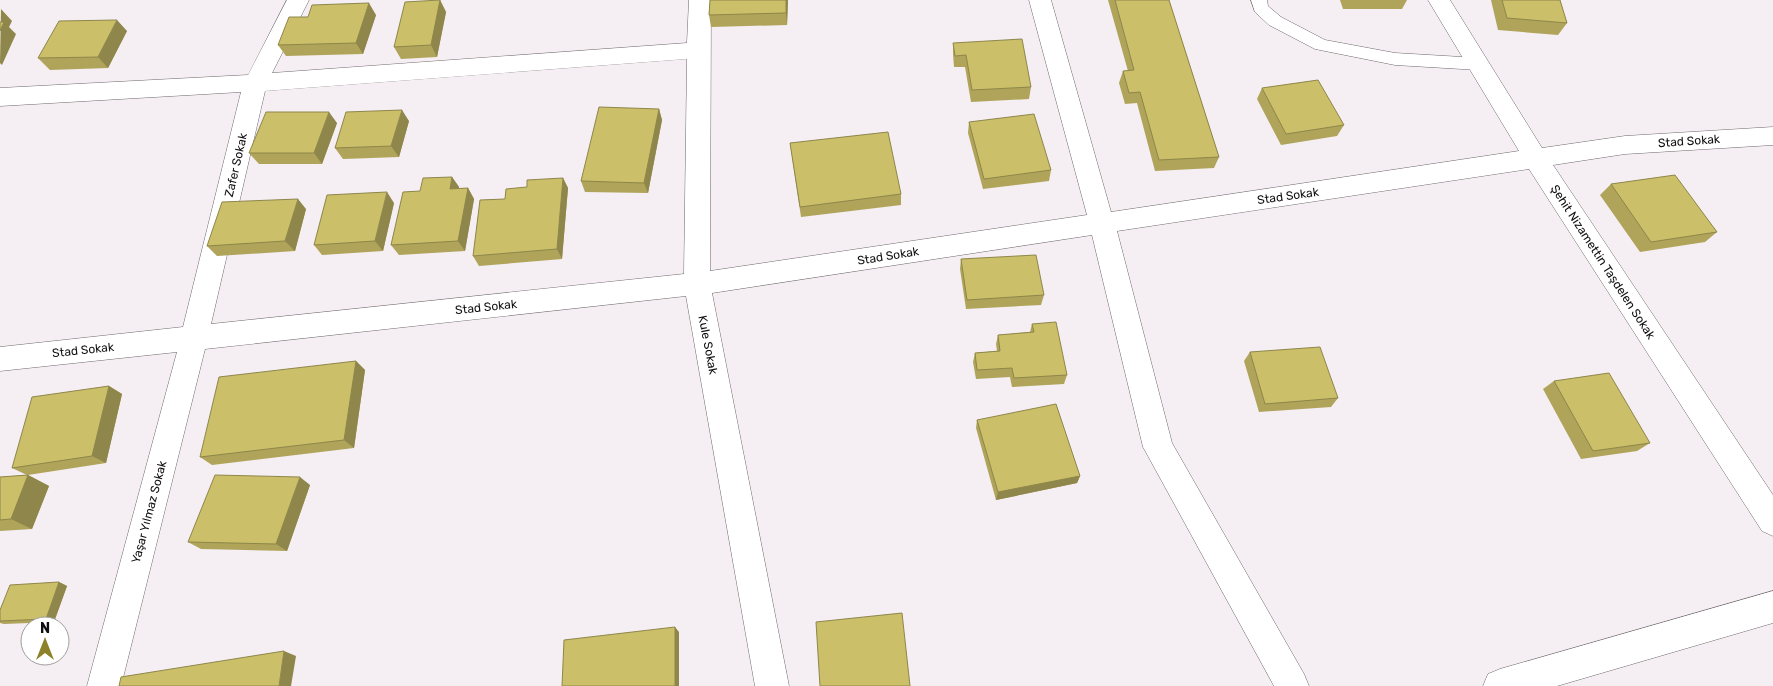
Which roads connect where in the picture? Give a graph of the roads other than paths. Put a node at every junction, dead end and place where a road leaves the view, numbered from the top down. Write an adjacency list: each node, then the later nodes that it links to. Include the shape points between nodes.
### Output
1 (298, 0): 8 (street, Zafer Sokak)
2 (700, 0): 6 (street, Kule Sokak)
3 (1040, 0): 12 (street)
4 (1259, 0): 7 (lane, via 1275,21 1321,45 1395,59)
5 (1439, 0): 7 (street, Şehit Nizamettin Taşdelen Sokak)
6 (698, 50): 8 (street); 13 (street, Kule Sokak)
7 (1479, 64): 11 (street, Şehit Nizamettin Taşdelen Sokak)
8 (255, 83): 9 (street); 14 (street, Zafer Sokak)
9 (0, 96)
10 (1773, 136): 11 (street, Stad Sokak, via 1625,146)
11 (1536, 159): 12 (street, Stad Sokak); 16 (street, Şehit Nizamettin Taşdelen Sokak)
12 (1102, 224): 13 (street, Stad Sokak); 20 (street, via 1158,446)
13 (697, 284): 14 (street, Stad Sokak); 19 (street, Kule Sokak)
14 (194, 338): 15 (street, Stad Sokak); 18 (street, Yaşar Yılmaz Sokak)
15 (0, 359)
16 (1773, 521)
17 (1773, 607): 21 (street)
18 (104, 686)
19 (772, 686)
20 (1292, 686)
21 (1500, 686)

